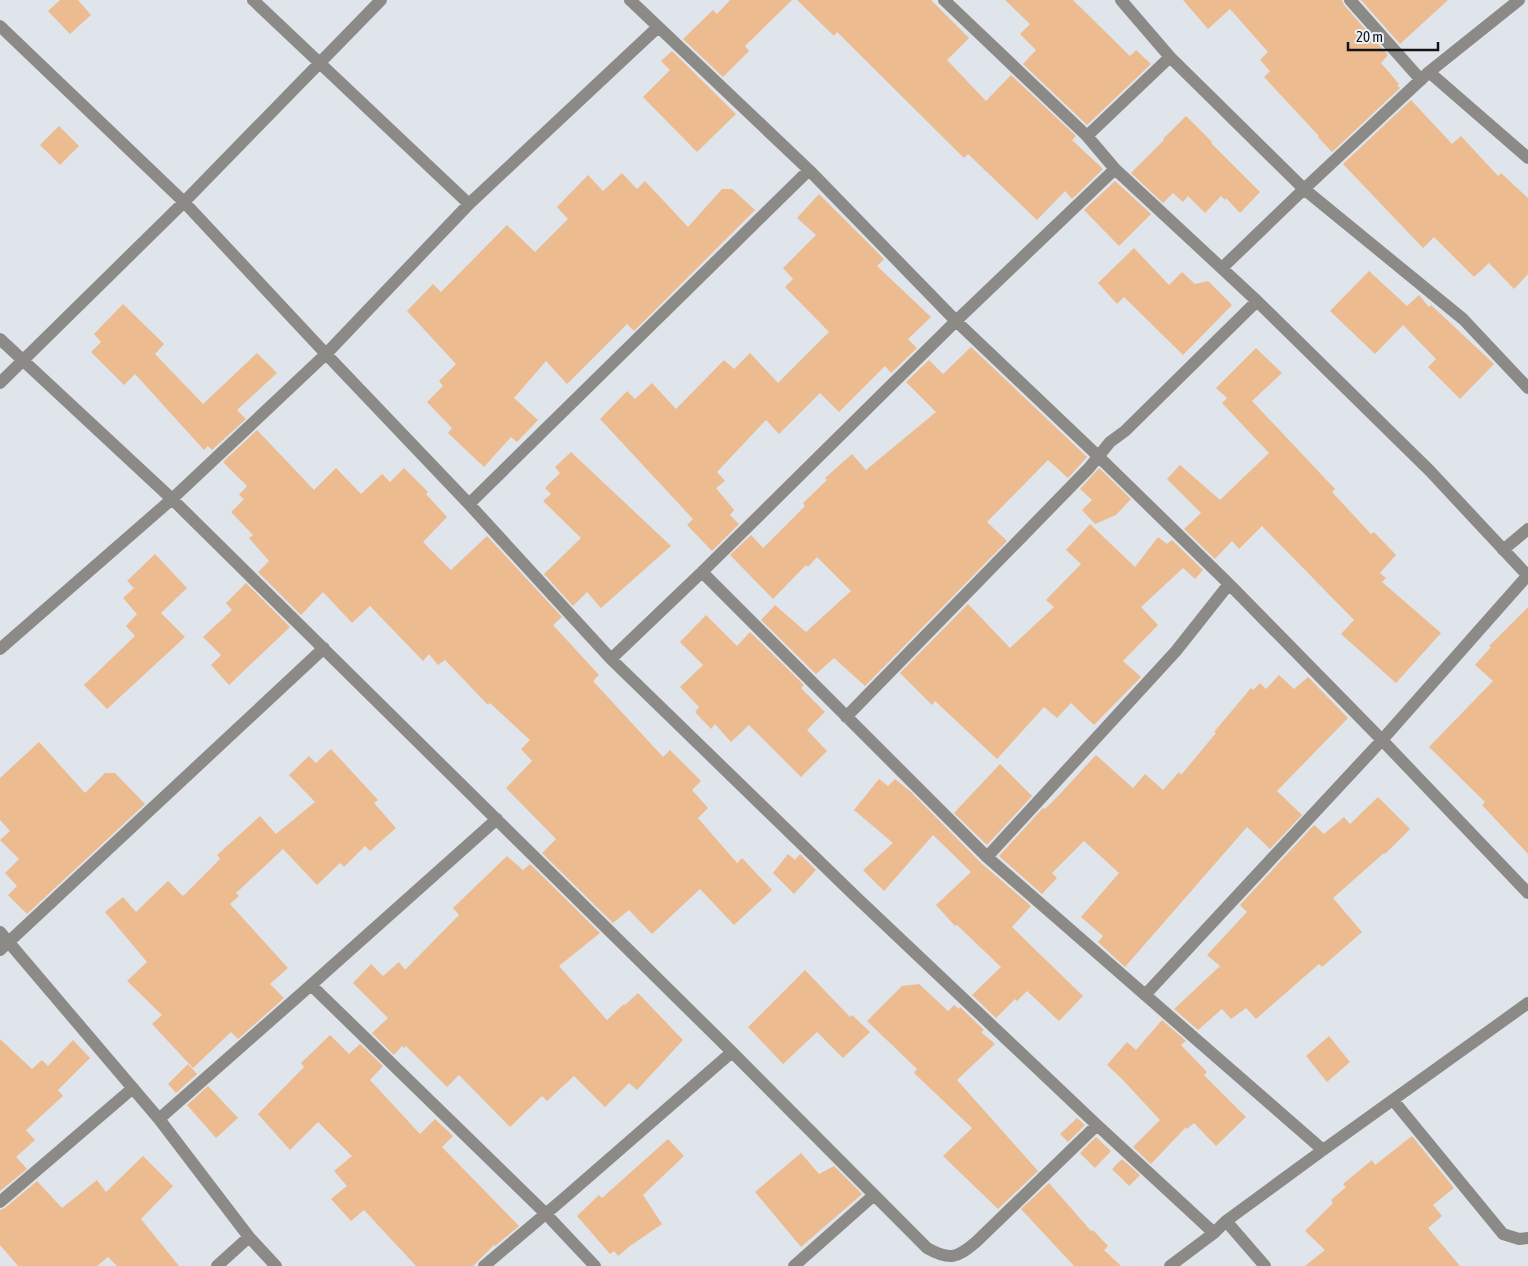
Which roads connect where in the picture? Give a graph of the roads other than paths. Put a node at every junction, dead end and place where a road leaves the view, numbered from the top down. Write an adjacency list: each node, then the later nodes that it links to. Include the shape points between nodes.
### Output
1 (253, 0): 11 (street)
2 (381, 0): 11 (street)
3 (630, 0): 9 (street)
4 (944, 0): 13 (street)
5 (1121, 0): 10 (street)
6 (1350, 0): 12 (street)
7 (1519, 0): 12 (street)
8 (0, 26): 18 (street)
9 (658, 27): 16 (street); 19 (street)
10 (1170, 57): 13 (street); 17 (street)
11 (320, 64): 18 (street); 19 (street)
12 (1425, 76): 14 (street); 17 (street)
13 (1087, 136): 15 (street)
14 (1528, 158)
15 (1115, 169): 20 (street); 22 (street)
16 (809, 170): 22 (street); 30 (street)
17 (1304, 189): 20 (street); 27 (street, via 1463,319)
18 (184, 202): 24 (street); 25 (street)
19 (469, 204): 24 (street)
20 (1222, 268): 21 (street)
21 (1257, 301): 28 (street); 32 (street, via 1430,472)
22 (956, 321): 28 (street); 33 (street)
23 (0, 339): 25 (street)
24 (326, 354): 29 (street); 30 (street)
25 (22, 361): 26 (street); 29 (street)
26 (0, 384)
27 (1528, 388)
28 (1098, 456): 35 (street); 39 (street)
29 (172, 499): 36 (street); 37 (street)
30 (470, 504): 38 (street)
31 (1528, 529): 32 (street)
32 (1503, 550): 34 (street)
33 (702, 572): 38 (street); 39 (street)
34 (1528, 576): 40 (street)
35 (1230, 584): 40 (street); 42 (street, via 1176,651)
36 (324, 648): 41 (street); 45 (street)
37 (0, 649)
38 (611, 659): 53 (street)
39 (846, 717): 42 (street)
40 (1382, 740): 43 (street); 47 (street)
41 (497, 819): 46 (street); 49 (street)
42 (988, 857): 47 (street)
43 (1528, 893)
44 (0, 932): 45 (street)
45 (4, 947): 50 (street)
46 (311, 985): 52 (street); 57 (street)
47 (1145, 995): 54 (street)
48 (1528, 1004): 51 (street)
49 (732, 1052): 55 (street); 57 (street)
50 (133, 1088): 52 (street); 56 (street)
51 (1394, 1100): 54 (street); 61 (street, via 1503,1234)
52 (159, 1119): 60 (street)
53 (1097, 1125): 55 (street, via 976,1242 956,1256 941,1256 927,1248); 59 (street)
54 (1323, 1150): 58 (street)
55 (874, 1195): 66 (street)
56 (0, 1202)
57 (546, 1214): 64 (street); 65 (street)
58 (1226, 1221): 59 (street); 68 (street)
59 (1214, 1233): 67 (street)
60 (249, 1237): 62 (street); 63 (street)
61 (1528, 1238)
62 (217, 1266)
63 (276, 1266)
64 (484, 1266)
65 (595, 1266)
66 (794, 1266)
67 (1170, 1266)
68 (1264, 1266)

